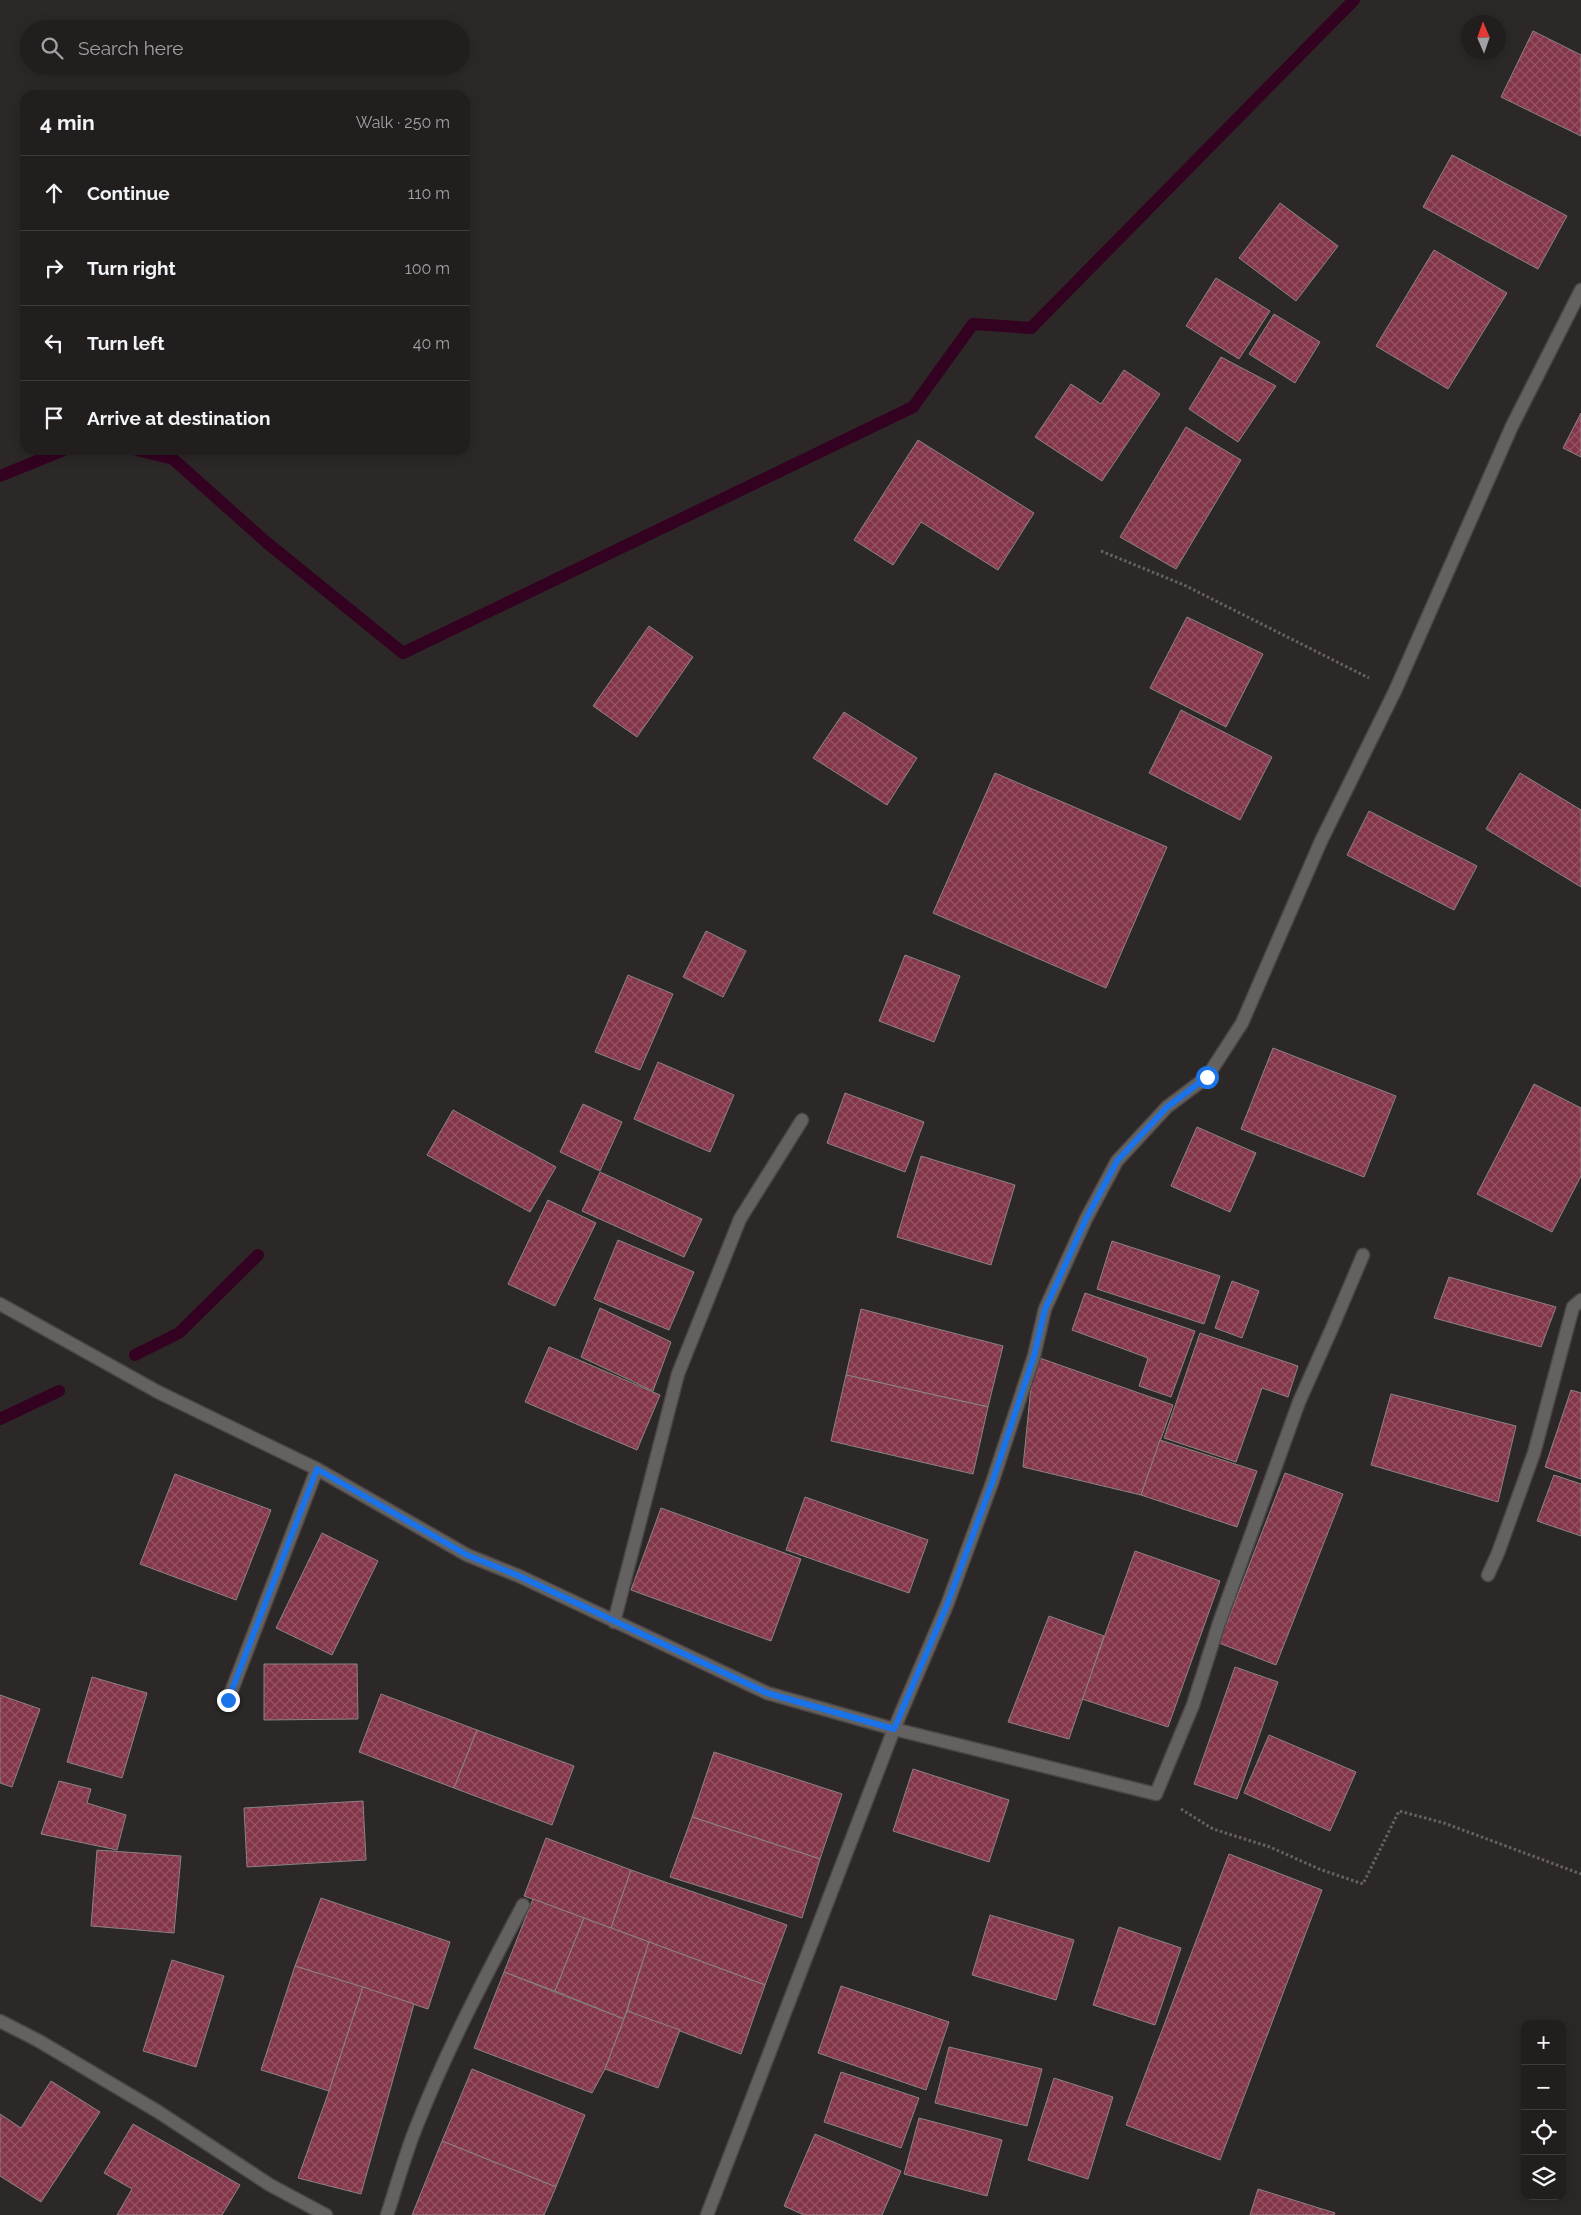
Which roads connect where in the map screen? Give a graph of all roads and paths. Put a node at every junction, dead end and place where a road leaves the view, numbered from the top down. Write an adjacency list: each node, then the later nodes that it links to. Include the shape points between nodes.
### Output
1 (1581, 290): 3 (street, via 1512,426)
2 (1101, 551): 3 (path, via 1184,585)
3 (1395, 690): 12 (street, via 1321,841 1242,1023 1207,1077 1167,1107 1117,1161 1086,1219 1045,1309 1034,1356 992,1483 947,1605)
4 (802, 1120): 10 (street, via 740,1219 678,1374)
5 (1363, 1255): 13 (street, via 1298,1402 1193,1705)
6 (1581, 1300): 9 (street, via 1574,1307 1534,1453)
7 (0, 1304): 8 (street, via 158,1392)
8 (317, 1469): 10 (street, via 467,1555); 11 (street)
9 (1488, 1574)
10 (614, 1622): 12 (street, via 767,1693)
11 (228, 1700)
12 (894, 1729): 13 (street); 19 (street)
13 (1156, 1794): 14 (path, via 1213,1829 1270,1847 1363,1884 1399,1811 1444,1823)
14 (1581, 1874)
15 (523, 1905): 18 (street, via 447,2054 416,2126)
16 (0, 2021): 17 (street, via 148,2106 270,2185)
17 (326, 2215)
18 (387, 2215)
19 (707, 2215)

